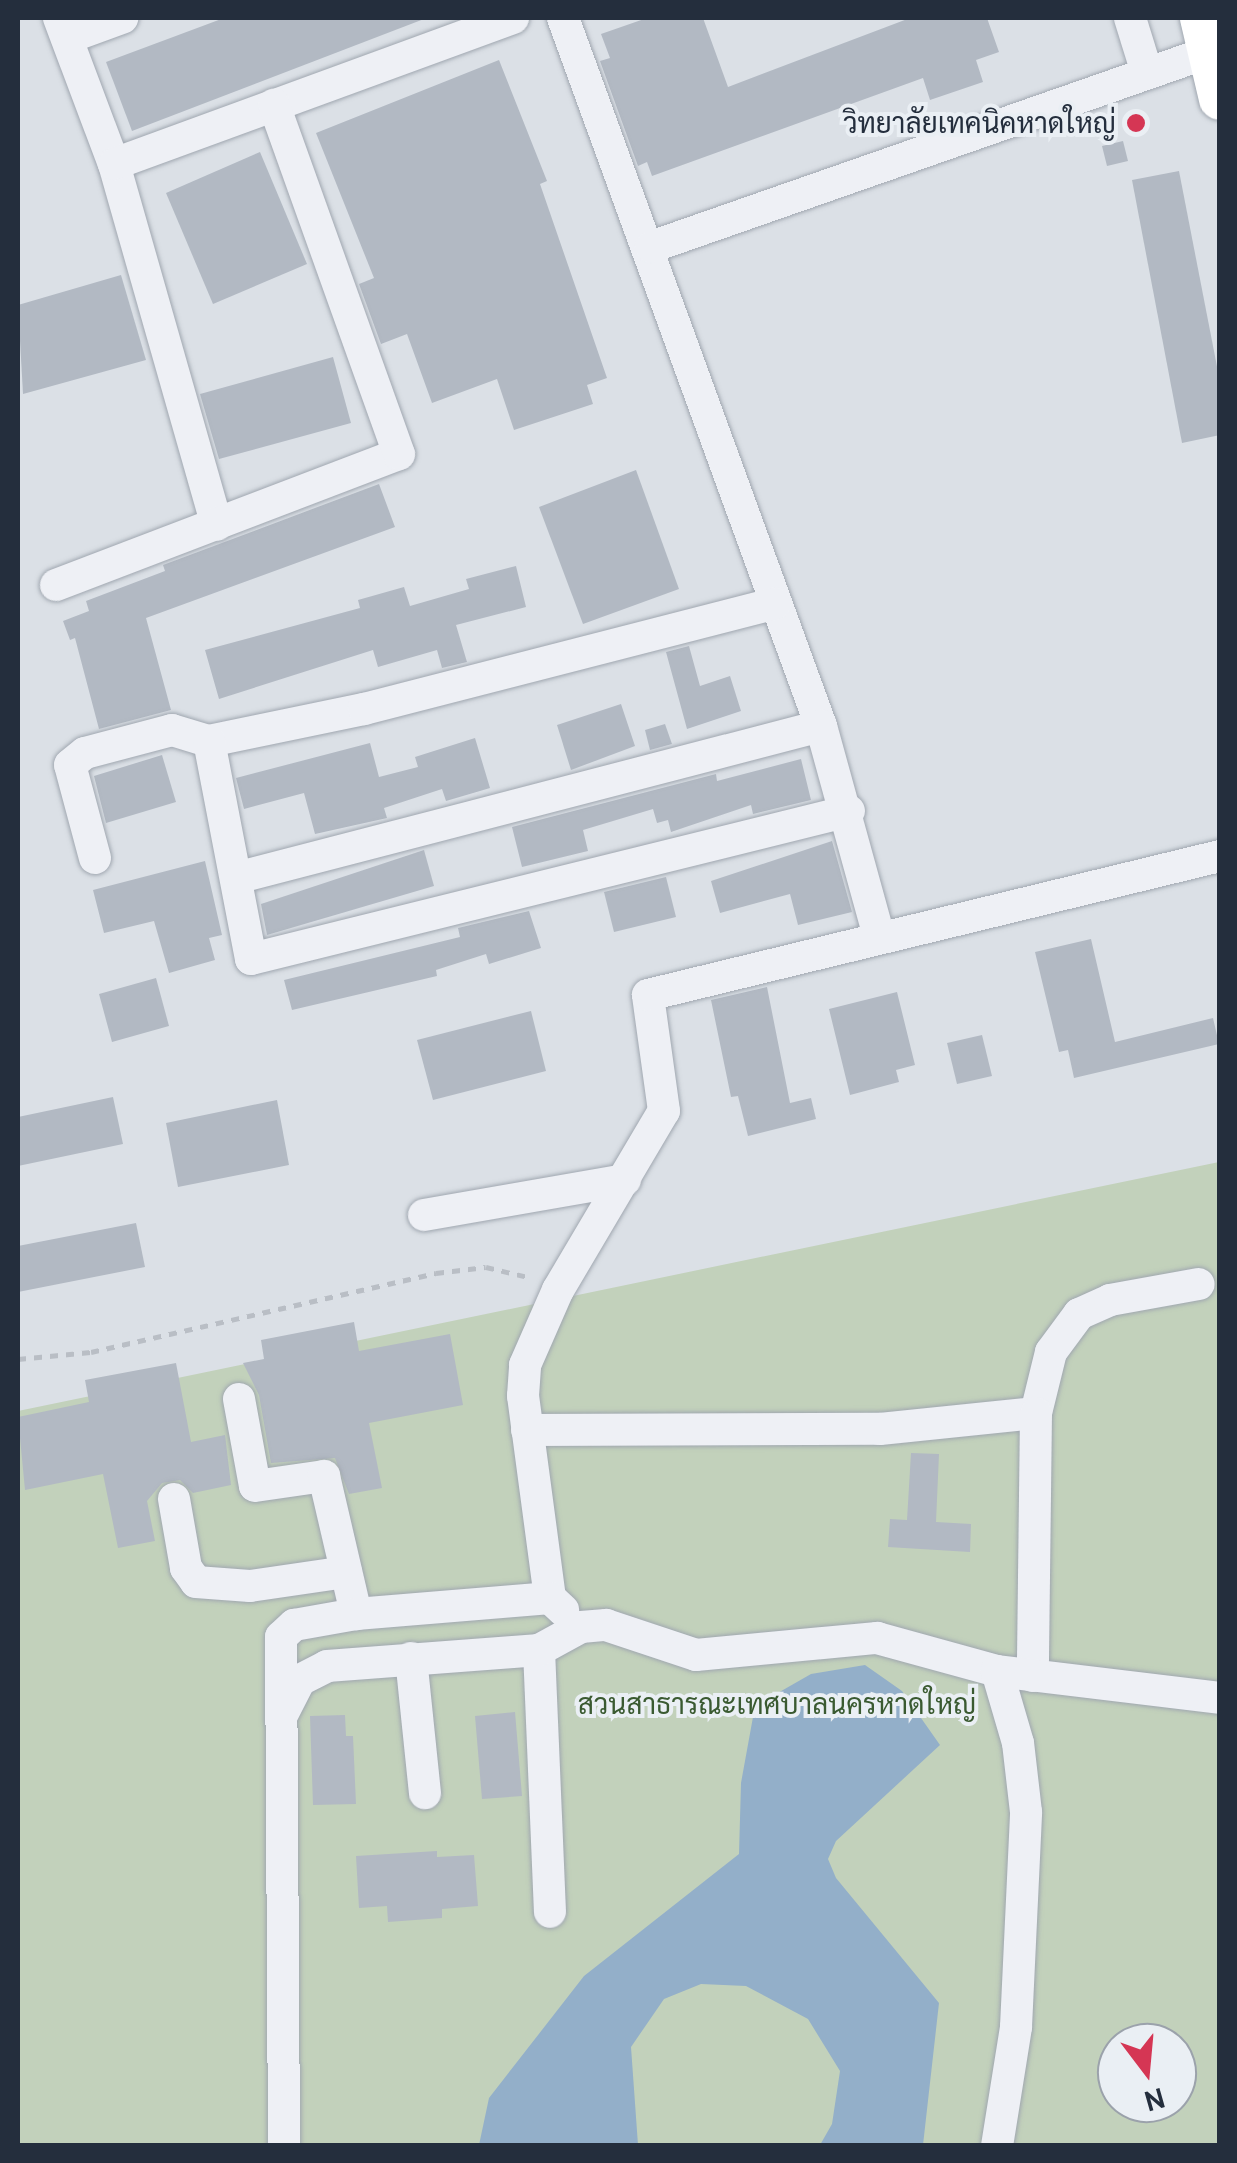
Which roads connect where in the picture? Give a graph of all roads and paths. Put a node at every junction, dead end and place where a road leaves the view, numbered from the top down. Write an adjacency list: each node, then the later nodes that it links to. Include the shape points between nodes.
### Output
1 (122, 18): 5 (street)
2 (513, 18): 9 (street)
3 (563, 18): 11 (street)
4 (1130, 18): 7 (street)
5 (63, 28): 10 (street)
6 (1205, 35): 7 (street); 8 (main road)
7 (1147, 73): 11 (street)
8 (1220, 99)
9 (274, 105): 10 (street); 12 (street, via 399,454)
10 (114, 164): 12 (street)
11 (651, 248): 14 (street)
12 (217, 526): 13 (street)
13 (56, 585)
14 (776, 603): 15 (street); 16 (street)
15 (821, 726): 17 (street); 20 (street)
16 (209, 741): 19 (street, via 166,730 74,760 69,770); 20 (street)
17 (849, 811): 20 (street, via 251,959); 21 (street)
18 (1220, 856): 21 (street)
19 (95, 858)
20 (236, 878)
21 (879, 936): 22 (street, via 650,994 664,1110)
22 (625, 1180): 23 (street); 25 (street)
23 (424, 1215)
24 (1199, 1284): 28 (street, via 1110,1300 1079,1314 1050,1352)
25 (558, 1290): 26 (path, via 505,1268 463,1270 91,1352); 29 (street, via 525,1365)
26 (18, 1359)
27 (239, 1399): 31 (street, via 255,1486 324,1476)
28 (1036, 1413): 29 (street, via 880,1429); 38 (street)
29 (527, 1430): 32 (street)
30 (174, 1500): 31 (street, via 186,1568 196,1582 250,1586)
31 (346, 1572): 33 (street)
32 (550, 1598): 33 (street); 34 (street)
33 (356, 1614): 40 (street, via 284,1632 278,1649)
34 (581, 1627): 35 (street); 37 (street, via 606,1625 696,1655 877,1638)
35 (539, 1650): 36 (street); 42 (street)
36 (411, 1658): 40 (street, via 312,1670); 41 (street)
37 (997, 1671): 38 (street); 44 (street, via 1018,1744 1026,1812 1016,2027)
38 (1032, 1676): 39 (street)
39 (1220, 1698)
40 (282, 1716): 43 (street)
41 (425, 1793)
42 (550, 1912)
43 (284, 2146)
44 (997, 2146)

